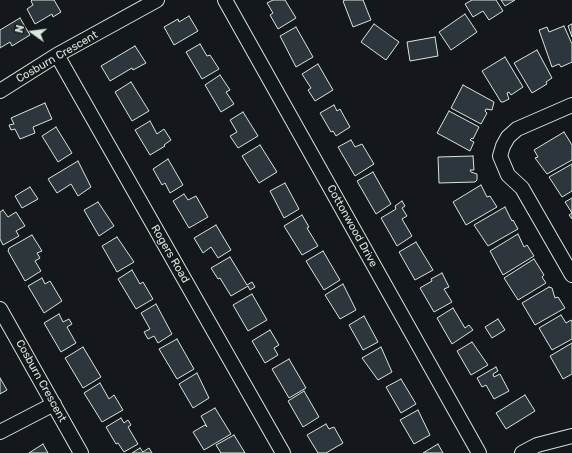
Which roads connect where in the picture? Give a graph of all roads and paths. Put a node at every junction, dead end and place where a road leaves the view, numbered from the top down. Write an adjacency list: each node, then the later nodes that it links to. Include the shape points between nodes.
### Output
1 (157, 0): 3 (street, Cosburn Crescent)
2 (225, 0): 13 (street, Cottonwood Drive)
3 (58, 55): 4 (street, Cosburn Crescent); 12 (street, Rogers Road)
4 (0, 91)
5 (572, 105): 6 (street, via 517,130 508,137 500,156 508,175 522,188)
6 (572, 274)
7 (0, 309): 8 (street, Cosburn Crescent)
8 (54, 404): 9 (street); 11 (street, Cosburn Crescent)
9 (0, 432)
10 (572, 436): 14 (street, via 537,445)
11 (81, 453)
12 (283, 453)
13 (479, 453)
14 (522, 453)

